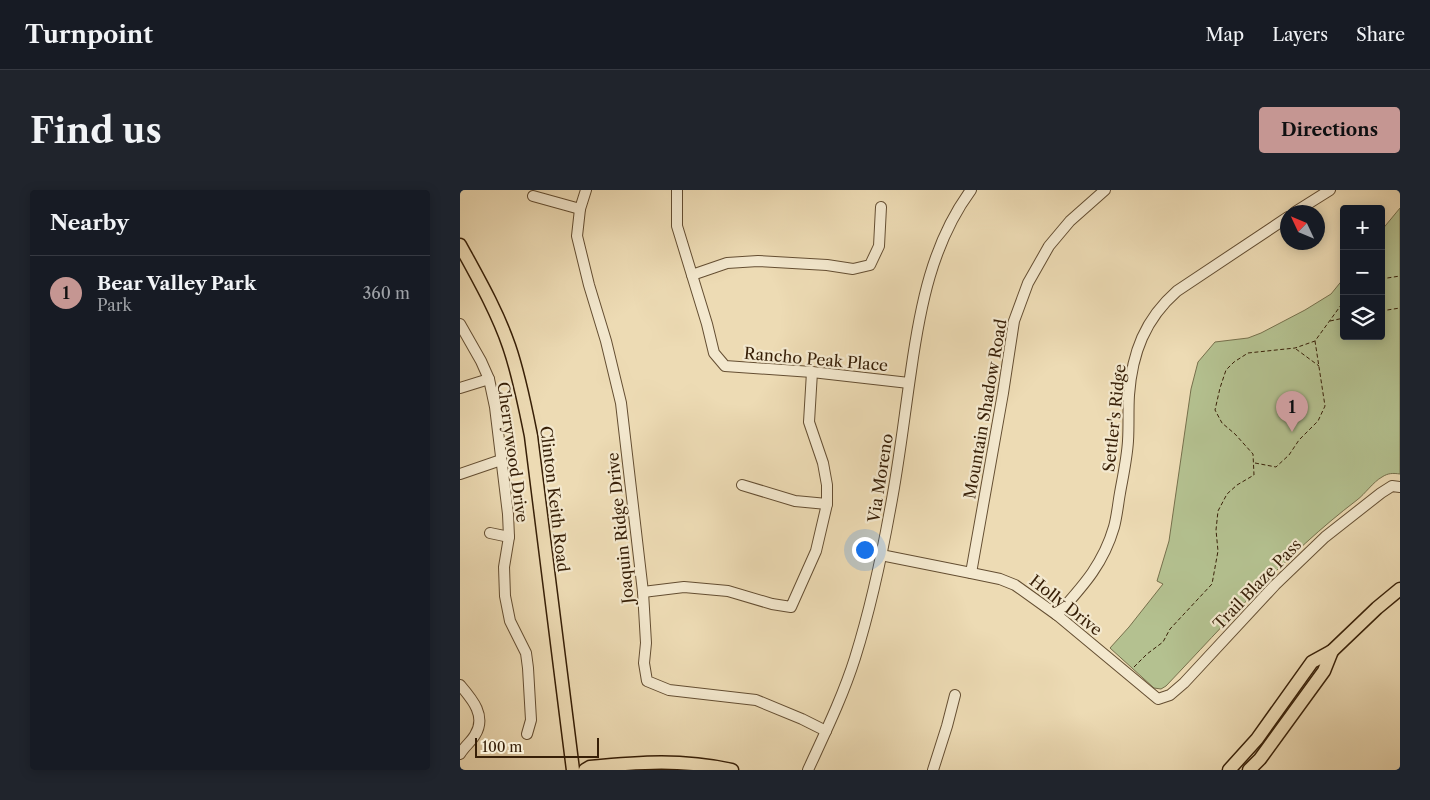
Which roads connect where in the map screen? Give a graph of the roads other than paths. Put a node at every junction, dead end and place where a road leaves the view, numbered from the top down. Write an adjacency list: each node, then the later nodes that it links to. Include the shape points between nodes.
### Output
1 (586, 190): 9 (street, Joaquin Ridge Drive)
2 (676, 190): 12 (street, Rancho Peak Place, via 678,226)
3 (971, 190): 16 (street, Via Moreno, via 947,230 928,279)
4 (1105, 190): 26 (street, Mountain Shadow Road, via 1070,221 1049,246 1028,283 1014,321)
5 (1330, 190): 7 (street)
6 (533, 196): 9 (street)
7 (1306, 205)
8 (881, 207): 12 (street, via 879,246 870,265 853,269 827,265 727,263)
9 (580, 208): 28 (street, Joaquin Ridge Drive, via 577,236 621,403)
10 (1280, 222): 29 (street, Settler's Ridge, via 1177,292 1151,319 1132,370 1128,442 1114,527 1098,566)
11 (460, 245): 38 (main road, Clinton Keith Road, via 490,299 523,392)
12 (692, 275): 14 (street, Rancho Peak Place, via 714,353 725,366)
13 (460, 324): 15 (street, Cherrywood Drive)
14 (812, 372): 16 (street, Rancho Peak Place); 22 (street, via 809,422 823,464)
15 (489, 379): 17 (street); 18 (street, Cherrywood Drive)
16 (909, 383): 25 (street, Via Moreno)
17 (460, 388)
18 (501, 460): 19 (street); 24 (street, Cherrywood Drive)
19 (460, 474)
20 (742, 486): 22 (street, via 795,501)
21 (1400, 487): 34 (street, Trail Blaze Pass, via 1392,486 1381,493 1324,537 1170,696)
22 (827, 504): 28 (street, via 816,552 791,607 728,591 684,587)
23 (490, 533): 24 (street)
24 (509, 537): 36 (street, Cherrywood Drive, via 504,567 505,596 510,621 526,653 531,720)
25 (881, 556): 26 (street, Holly Drive); 35 (street, Via Moreno, via 855,659)
26 (971, 573): 29 (street, Holly Drive, via 1015,585)
27 (1400, 589): 30 (main road)
28 (643, 592): 35 (street, Joaquin Ridge Drive, via 647,681 669,690 756,700)
29 (1057, 615): 34 (street, Holly Drive)
30 (1332, 650): 43 (main road, via 1312,662 1257,738); 44 (main road, via 1324,671)
31 (460, 685): 33 (street)
32 (955, 695): 42 (street)
33 (464, 697): 37 (street, via 478,710 480,723)
34 (1158, 699)
35 (826, 731): 41 (street, Via Moreno)
36 (527, 734)
37 (460, 754)
38 (573, 770)
39 (586, 770): 40 (main road, via 640,762 667,762)
40 (732, 770)
41 (808, 770)
42 (933, 770)
43 (1229, 770)
44 (1249, 770)

